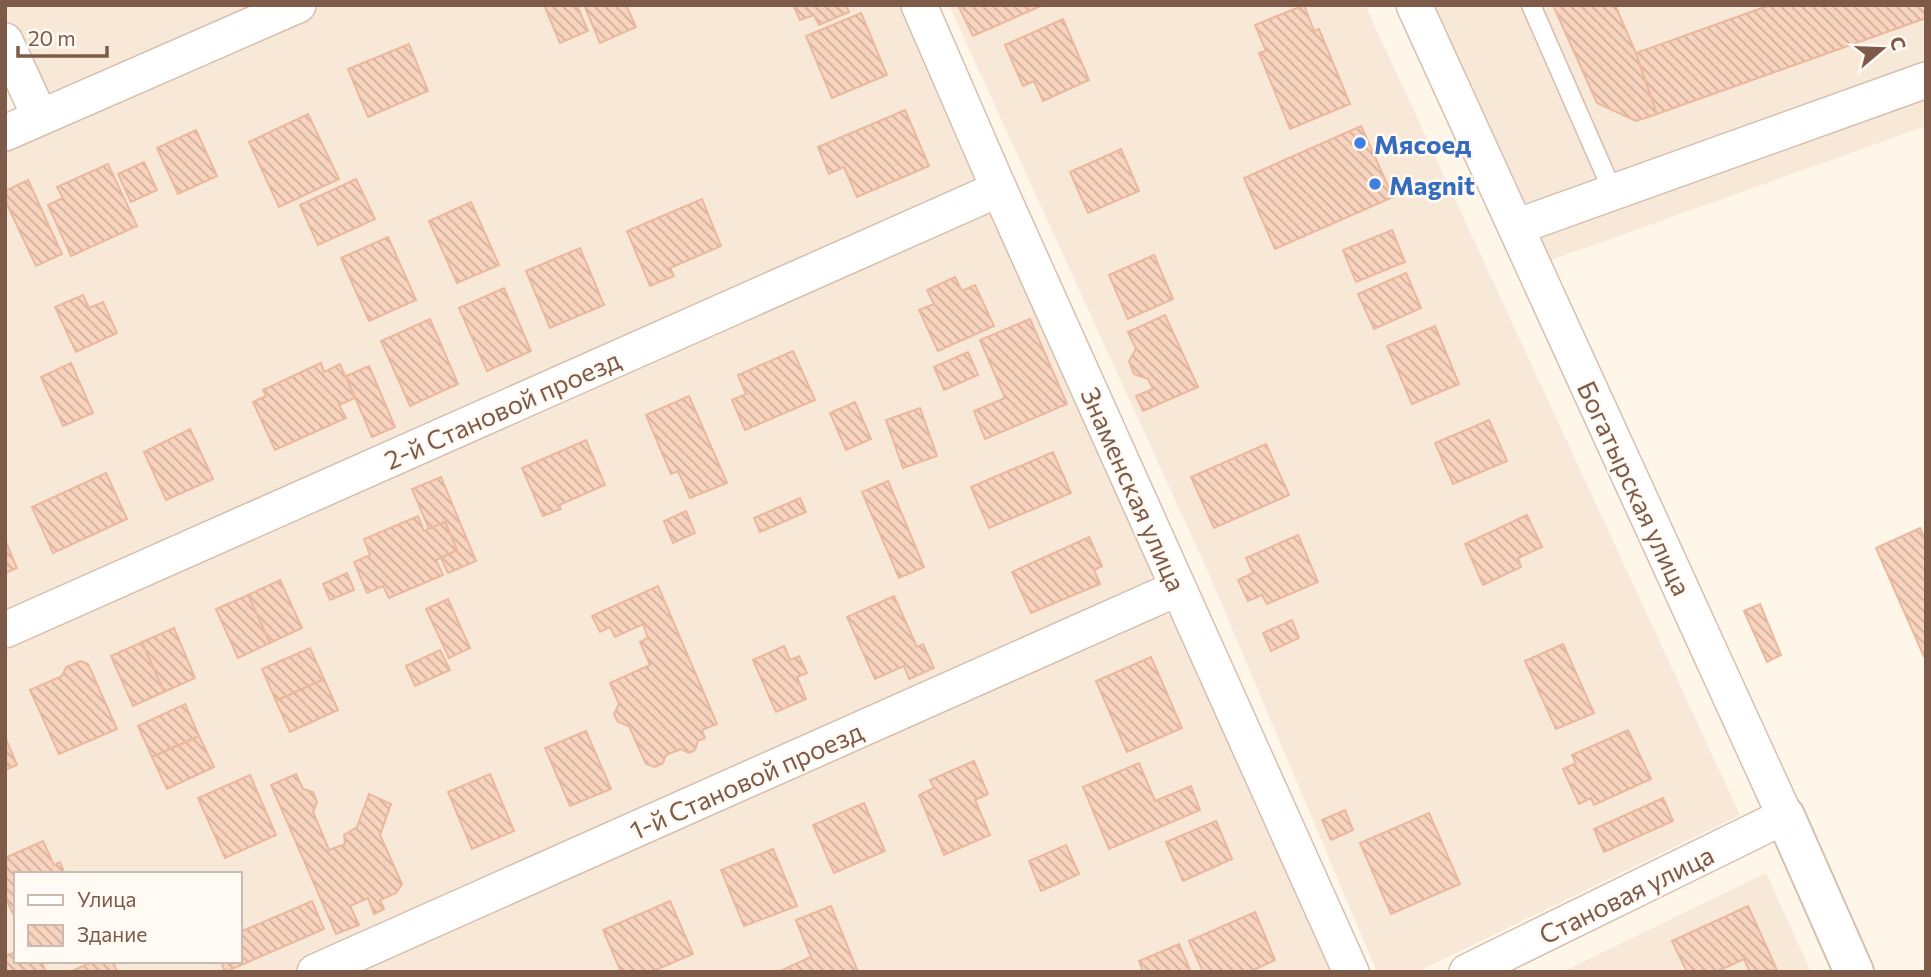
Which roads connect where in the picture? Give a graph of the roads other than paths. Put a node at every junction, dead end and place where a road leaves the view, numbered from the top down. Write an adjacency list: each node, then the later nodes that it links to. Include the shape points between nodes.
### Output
1 (298, 5): 7 (street)
2 (919, 5): 9 (street, Знаменская улица)
3 (1414, 5): 11 (street, Богатырская улица)
4 (1531, 5): 10 (lane)
5 (5, 41): 7 (street)
6 (1926, 80): 10 (street)
7 (40, 117): 8 (street)
8 (5, 133)
9 (999, 189): 12 (street, Знаменская улица); 13 (street, 2-й Становой проезд)
10 (1614, 192): 11 (street)
11 (1516, 227): 14 (street, Богатырская улица)
12 (1178, 588): 15 (street, 1-й Становой проезд); 16 (street, Знаменская улица)
13 (5, 630)
14 (1785, 816): 17 (street, Становая улица); 18 (street, Богатырская улица)
15 (315, 972)
16 (1351, 972)
17 (1467, 972)
18 (1854, 972)

